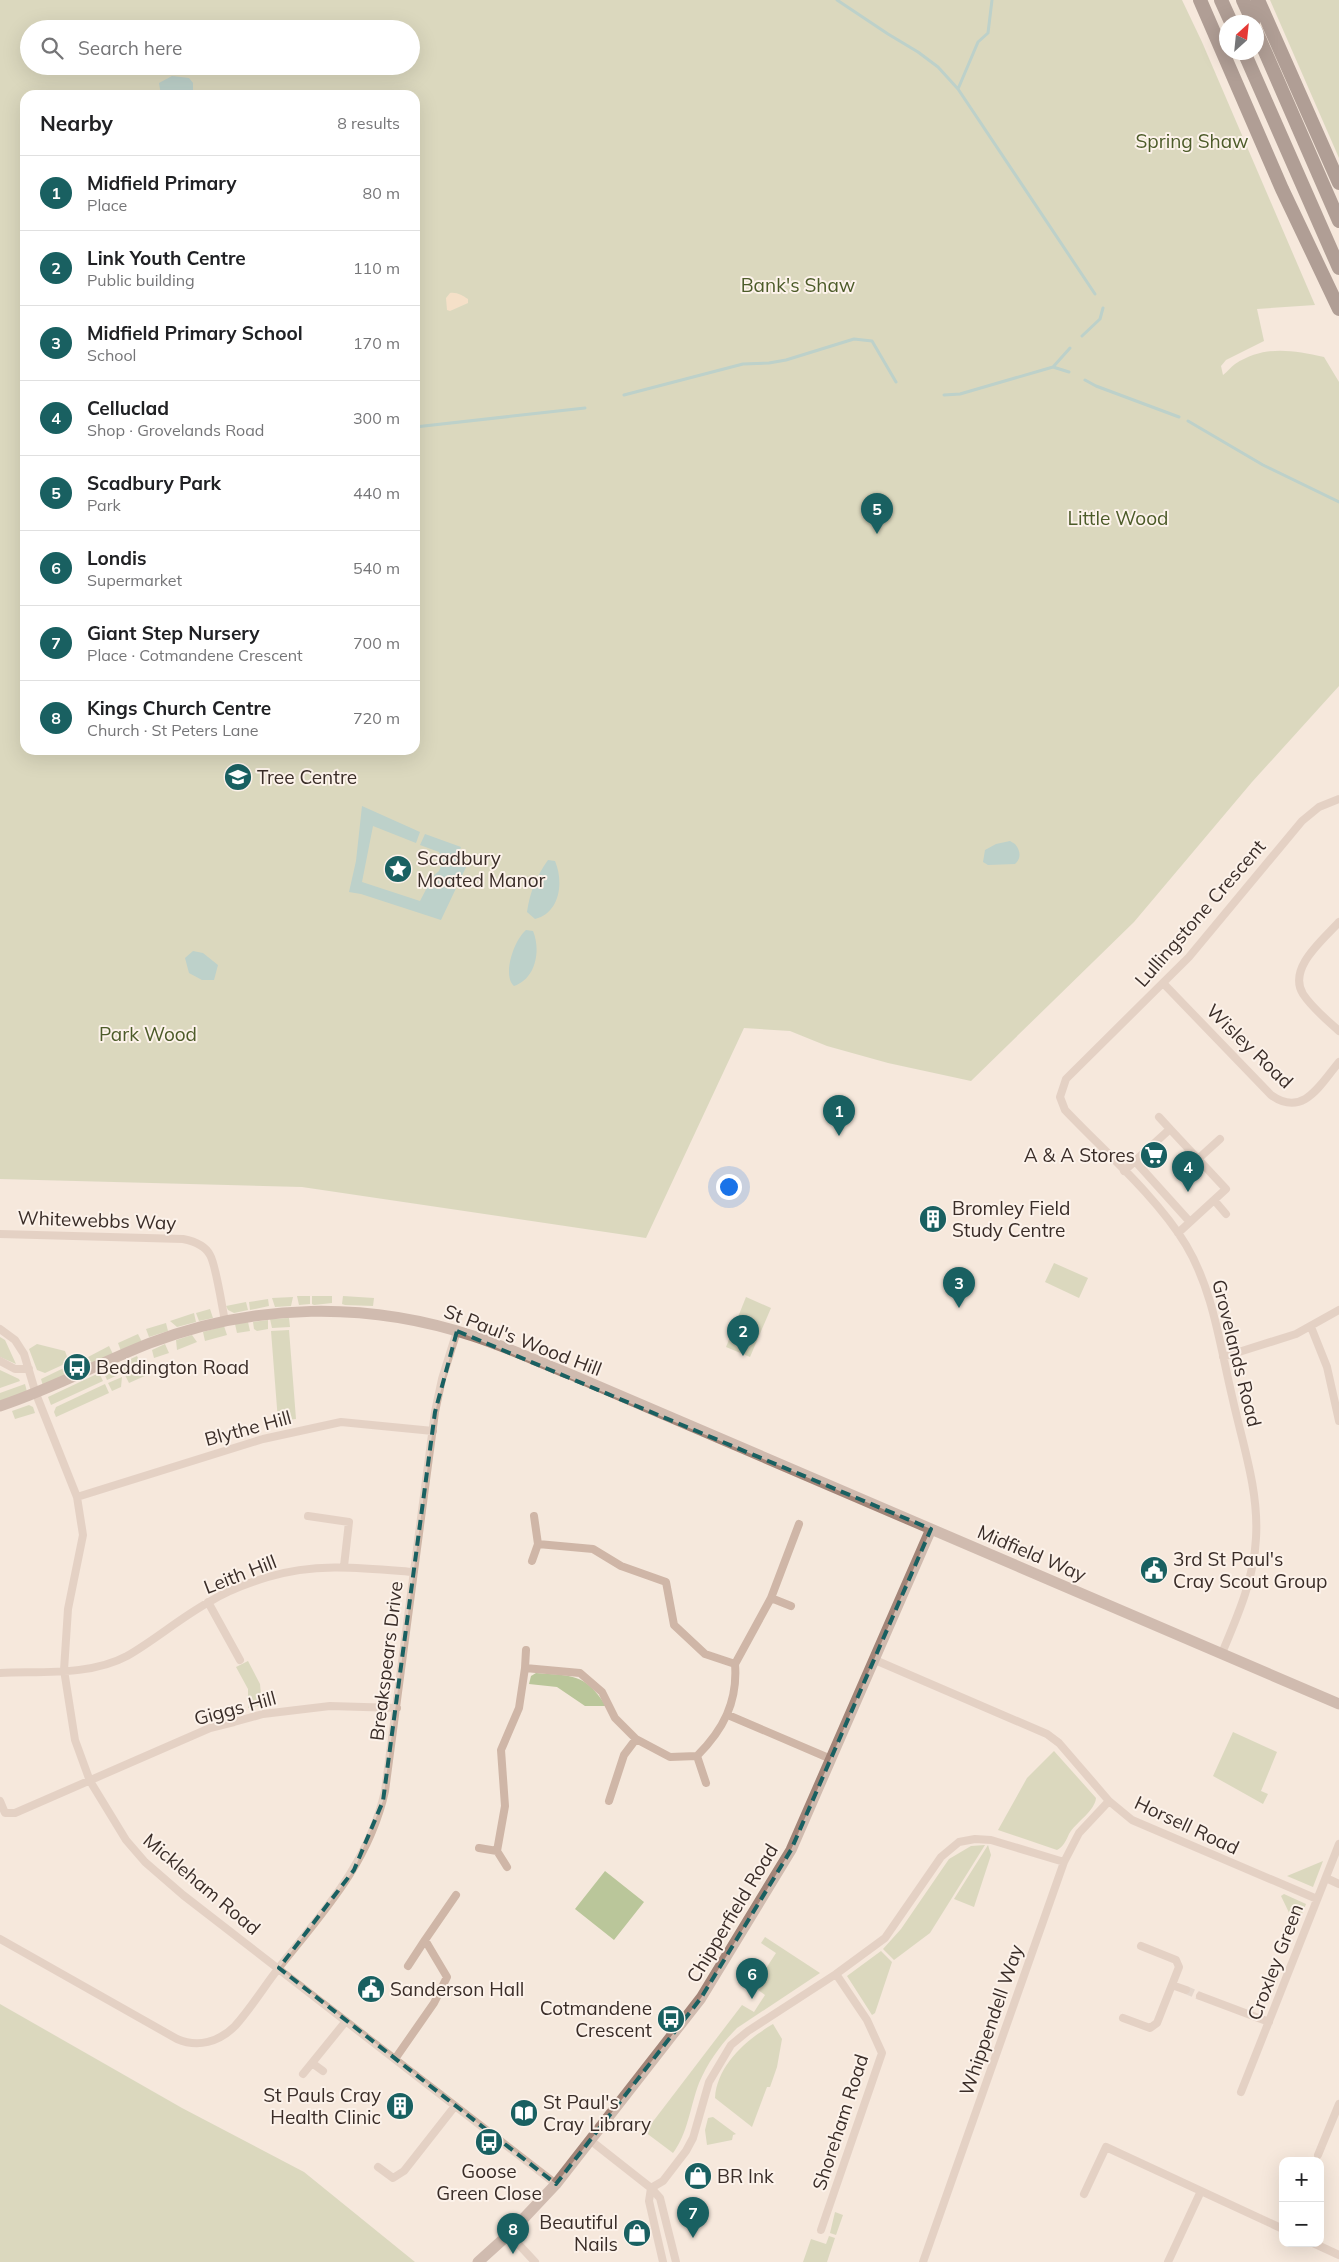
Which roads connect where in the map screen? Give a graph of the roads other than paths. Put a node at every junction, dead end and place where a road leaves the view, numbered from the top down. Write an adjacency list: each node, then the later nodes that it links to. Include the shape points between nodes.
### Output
1 (1200, 0): 12 (highway, via 1286,198)
2 (1221, 0): 5 (highway)
3 (1243, 0): 6 (highway)
4 (1258, 0): 9 (highway)
5 (1228, 15)
6 (1250, 15)
7 (1264, 49): 10 (highway)
8 (1247, 60): 11 (highway)
9 (1339, 183)
10 (1339, 221)
11 (1339, 268)
12 (1339, 309)
13 (1339, 799): 15 (street, Lullingstone Crescent, via 1319,807 1306,818 1189,957)
14 (1339, 922): 16 (street, via 1304,963 1300,977 1302,993)
15 (1163, 983): 17 (street, Wisley Road, via 1281,1102 1292,1105 1311,1096); 18 (street, Lullingstone Crescent, via 1066,1079 1062,1088)
16 (1339, 1032)
17 (1339, 1062)
18 (1062, 1105): 24 (street, Grovelands Road)
19 (1159, 1117): 20 (street)
20 (1170, 1129): 22 (street); 23 (street)
21 (1220, 1139): 22 (street)
22 (1198, 1159): 25 (street, via 1226,1189)
23 (1135, 1161): 24 (street); 27 (street)
24 (1124, 1171): 28 (street, Grovelands Road)
25 (1214, 1200): 26 (street); 27 (street)
26 (1226, 1214)
27 (1190, 1222): 28 (street)
28 (1178, 1233): 35 (street, Grovelands Road, via 1203,1281)
29 (0, 1234): 31 (street, Whitewebbs Way, via 183,1239 194,1242 211,1256)
30 (1339, 1310): 32 (street)
31 (224, 1321): 34 (street, St Paul's Wood Hill, via 291,1312 348,1311 416,1320); 38 (street, St Paul's Wood Hill, via 150,1344)
32 (1311, 1327): 35 (street, via 1278,1341); 40 (street, via 1326,1366)
33 (0, 1329): 37 (street, via 11,1335 20,1346)
34 (457, 1330): 41 (street, Breakspears Drive, via 442,1379); 42 (street, St Paul's Wood Hill)
35 (1223, 1357): 56 (street, Grovelands Road, via 1254,1494 1256,1536 1248,1590)
36 (0, 1361): 37 (street, via 16,1369)
37 (29, 1369): 38 (street)
38 (36, 1394): 39 (street, St Paul's Wood Hill); 43 (street, Mickleham Road)
39 (0, 1406)
40 (1339, 1421)
41 (433, 1431): 43 (street, Blythe Hill, via 341,1422 263,1439); 51 (street, Breakspears Drive)
42 (712, 1435): 47 (street, Midfield Way)
43 (77, 1497): 61 (street, Mickleham Road, via 83,1535 68,1609)
44 (308, 1516): 50 (street, via 349,1522)
45 (534, 1516): 48 (street)
46 (799, 1524): 52 (street)
47 (931, 1528): 56 (street, Midfield Way); 58 (street, Chipperfield Road)
48 (538, 1544): 49 (street); 59 (street, via 593,1549 621,1566 666,1582 674,1625 705,1654)
49 (532, 1561)
50 (344, 1566): 51 (street, Leith Hill); 53 (street, Leith Hill, via 269,1576)
51 (414, 1572): 64 (street, Breakspears Drive)
52 (771, 1598): 54 (street); 59 (street)
53 (208, 1602): 57 (street); 61 (street, Leith Hill, via 126,1657 93,1667)
54 (791, 1606)
55 (526, 1650): 60 (street)
56 (1222, 1653): 63 (street, Midfield Way)
57 (240, 1660)
58 (875, 1660): 68 (street, Chipperfield Road); 72 (street, Horsell Road, via 1046,1734 1059,1743)
59 (735, 1664): 65 (street, via 736,1684)
60 (525, 1668): 66 (street, via 580,1673 602,1692 615,1718); 76 (street, via 519,1708 501,1750 505,1806)
61 (64, 1670): 62 (street, Leith Hill); 69 (street, Mickleham Road, via 75,1740)
62 (0, 1673)
63 (1339, 1704)
64 (397, 1708): 69 (street, Giggs Hill, via 330,1706 263,1714 210,1728); 87 (street, Breakspears Drive, via 385,1791 368,1844 348,1879)
65 (728, 1715): 67 (street, via 714,1740); 68 (street)
66 (636, 1739): 67 (street, via 670,1756); 73 (street, via 624,1755)
67 (697, 1756): 70 (street)
68 (831, 1759): 104 (street, Chipperfield Road, via 791,1850 701,1998)
69 (90, 1781): 71 (street, Giggs Hill, via 15,1813 5,1813); 87 (street, Mickleham Road, via 126,1840 145,1862)
70 (706, 1783)
71 (0, 1801)
72 (1109, 1801): 77 (street, Whippendell Way, via 1079,1834); 82 (street, Horsell Road, via 1146,1827)
73 (609, 1802)
74 (1339, 1844): 79 (street, Croxley Green)
75 (479, 1848): 76 (street)
76 (497, 1851): 78 (street)
77 (1064, 1862): 88 (street, via 990,1840 959,1842 941,1857 885,1938); 120 (street, Whippendell Way)
78 (507, 1867)
79 (1326, 1878): 80 (street); 82 (street, Croxley Green)
80 (1339, 1884)
81 (456, 1894): 84 (street)
82 (1317, 1899): 94 (street, Croxley Green)
83 (0, 1939): 87 (street, Breakspears Drive, via 177,2040 192,2044 211,2041 229,2032)
84 (425, 1940): 86 (street); 95 (street, via 447,1976 434,2003)
85 (1141, 1946): 89 (street, via 1176,1960 1179,1967)
86 (408, 1966)
87 (279, 1968): 93 (street, Mickleham Road)
88 (836, 1974): 108 (street, via 748,2030 732,2045 709,2082 686,2151 663,2181); 112 (street, Shoreham Road, via 867,2020 882,2053)
89 (1172, 1985): 90 (street); 92 (street, via 1157,2023 1150,2028)
90 (1186, 1990)
91 (1200, 1996): 94 (street)
92 (1123, 2018)
93 (346, 2021): 95 (street, Mickleham Road); 96 (street)
94 (1269, 2022): 99 (street, Croxley Green)
95 (395, 2058): 101 (street, Mickleham Road)
96 (312, 2063): 97 (street); 98 (street)
97 (323, 2071)
98 (303, 2074)
99 (1241, 2092)
100 (1339, 2104): 102 (street)
101 (455, 2106): 106 (street, via 404,2171 393,2178); 107 (street, Mickleham Road)
102 (1331, 2124): 103 (street); 105 (street)
103 (1339, 2127)
104 (590, 2140): 107 (street, Chipperfield Road); 108 (street)
105 (1318, 2155)
106 (378, 2167)
107 (556, 2184): 113 (street, Chipperfield Road)
108 (650, 2188): 118 (street, via 649,2201); 119 (street, via 660,2198)
109 (1201, 2191): 110 (street, via 1106,2147); 111 (street); 121 (street)
110 (1084, 2194)
111 (1279, 2227)
112 (821, 2230)
113 (508, 2234): 116 (street, Chipperfield Road); 117 (street)
114 (1322, 2247): 115 (street)
115 (1339, 2255)
116 (478, 2262)
117 (535, 2262)
118 (663, 2262)
119 (676, 2262)
120 (924, 2262)
121 (1168, 2262)

